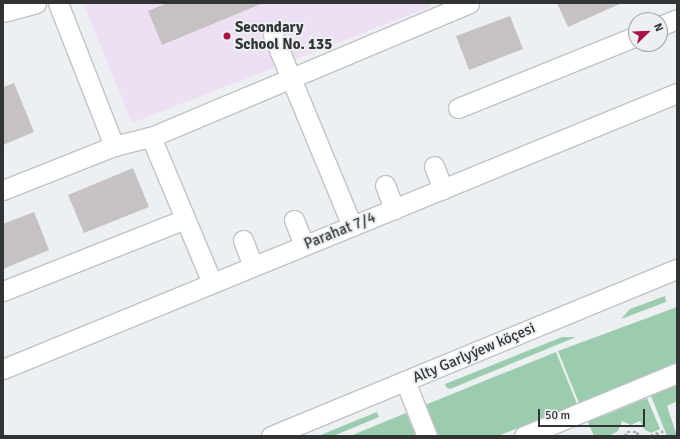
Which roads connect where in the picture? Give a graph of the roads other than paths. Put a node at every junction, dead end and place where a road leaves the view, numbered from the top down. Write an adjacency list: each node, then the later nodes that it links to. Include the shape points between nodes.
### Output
1 (36, 3): 4 (street)
2 (58, 3): 11 (street)
3 (459, 5): 7 (street)
4 (3, 12)
5 (273, 35): 7 (street)
6 (628, 39): 9 (street)
7 (291, 78): 10 (street); 19 (street)
8 (677, 93): 14 (street, Parahat 7/4)
9 (458, 108)
10 (151, 137): 11 (street); 17 (street)
11 (114, 146): 15 (street)
12 (434, 166): 14 (street)
13 (385, 185): 16 (street)
14 (443, 189): 16 (street, Parahat 7/4)
15 (3, 190)
16 (394, 209): 19 (street, Parahat 7/4)
17 (185, 219): 24 (street); 25 (street)
18 (294, 220): 21 (street)
19 (352, 226): 21 (street, Parahat 7/4)
20 (243, 240): 22 (street)
21 (304, 245): 22 (street, Parahat 7/4)
22 (253, 266): 24 (street, Parahat 7/4)
23 (677, 269): 28 (street, Alty Garlyýew köçesi)
24 (212, 283): 26 (street, Parahat 7/4)
25 (3, 291)
26 (3, 369)
27 (677, 373): 31 (street)
28 (405, 381): 29 (street, Alty Garlyýew köçesi); 30 (street)
29 (271, 436)
30 (427, 436)
31 (524, 436)

